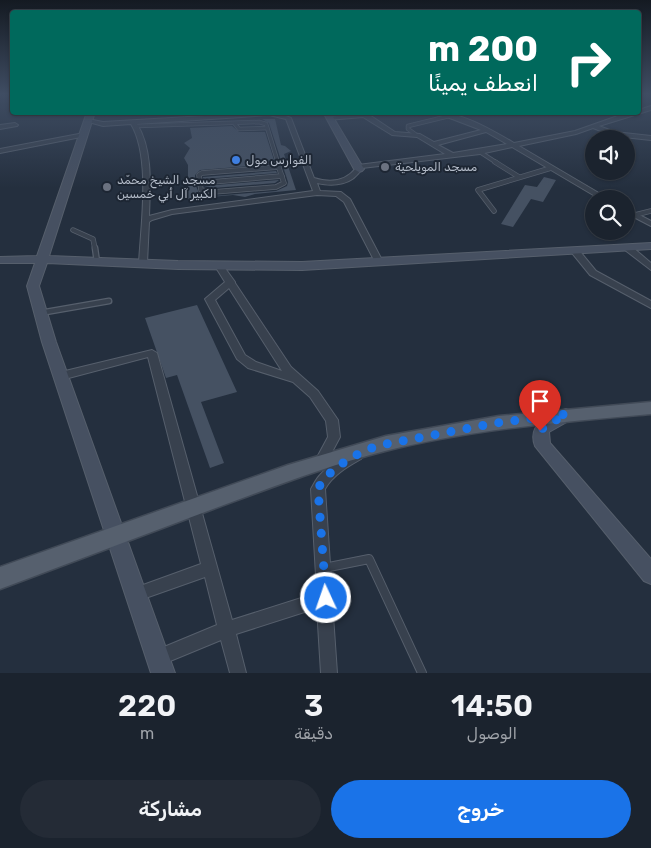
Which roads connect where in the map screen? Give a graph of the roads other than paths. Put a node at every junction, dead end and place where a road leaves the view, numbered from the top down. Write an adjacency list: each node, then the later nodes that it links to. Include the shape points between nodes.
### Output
1 (87, 125): 14 (street)
2 (135, 125): 35 (street, via 143,151 147,201)
3 (236, 125): 11 (lane, via 239,129)
4 (266, 125): 11 (lane)
5 (291, 125): 26 (street)
6 (333, 125): 22 (street)
7 (380, 125): 13 (street, via 394,134)
8 (410, 125): 13 (lane, via 408,129)
9 (475, 125): 12 (street)
10 (592, 126): 15 (street, via 614,134); 17 (street)
11 (268, 128): 21 (lane)
12 (487, 130): 16 (street); 17 (street)
13 (415, 134): 16 (street)
14 (84, 135): 18 (street); 41 (street)
15 (651, 138)
16 (433, 144): 20 (street)
17 (511, 146): 19 (street); 23 (street)
18 (0, 151)
19 (480, 152): 20 (street); 25 (lane)
20 (451, 155): 22 (street)
21 (279, 167): 24 (lane); 28 (lane, via 202,173)
22 (358, 168): 27 (street)
23 (551, 168): 25 (lane); 29 (street)
24 (282, 176): 28 (lane); 28 (lane, via 284,183 267,188 213,192 201,190)
25 (519, 177): 32 (lane, via 478,190)
26 (312, 179): 27 (street, via 330,184); 30 (street)
27 (346, 180): 31 (street)
28 (199, 183)
29 (590, 190)
30 (317, 193): 31 (street); 35 (street, via 172,212)
31 (331, 193): 44 (street, via 347,201)
32 (494, 211)
33 (651, 211): 34 (lane)
34 (635, 215): 36 (street)
35 (145, 222): 45 (street)
36 (651, 224)
37 (73, 230): 43 (lane, via 93,239)
38 (651, 246): 39 (street)
39 (628, 248): 40 (street); 47 (street)
40 (574, 251): 44 (street); 50 (street, via 593,273)
41 (41, 259): 42 (street); 43 (street); 51 (street, via 33,286)
42 (0, 260)
43 (97, 262): 45 (street)
44 (379, 262): 46 (street)
45 (143, 263): 46 (street)
46 (219, 266): 48 (street)
47 (651, 267)
48 (231, 282): 53 (street, via 287,370); 53 (street, via 210,299 241,357 252,365)
49 (109, 301): 51 (lane)
50 (651, 305)
51 (40, 313): 52 (street)
52 (61, 376): 58 (street, via 152,353); 59 (street)
53 (297, 379): 57 (street, via 314,394 332,420 334,437)
54 (651, 409): 55 (main road)
55 (567, 414): 56 (main road, via 496,423); 62 (street, via 540,431 538,438 542,446)
56 (372, 447): 57 (main road); 61 (street, via 336,468 322,479 318,489)
57 (320, 463): 58 (main road)
58 (195, 507): 59 (main road); 60 (street)
59 (117, 536): 63 (main road); 64 (street)
60 (210, 568): 64 (street); 66 (street)
61 (324, 568): 65 (street); 70 (lane, via 369,559)
62 (651, 574)
63 (0, 578)
64 (137, 594): 67 (street)
65 (326, 598): 66 (street); 69 (street)
66 (228, 629): 67 (street); 68 (street)
67 (161, 665)
68 (238, 673)
69 (329, 673)
70 (422, 673)

